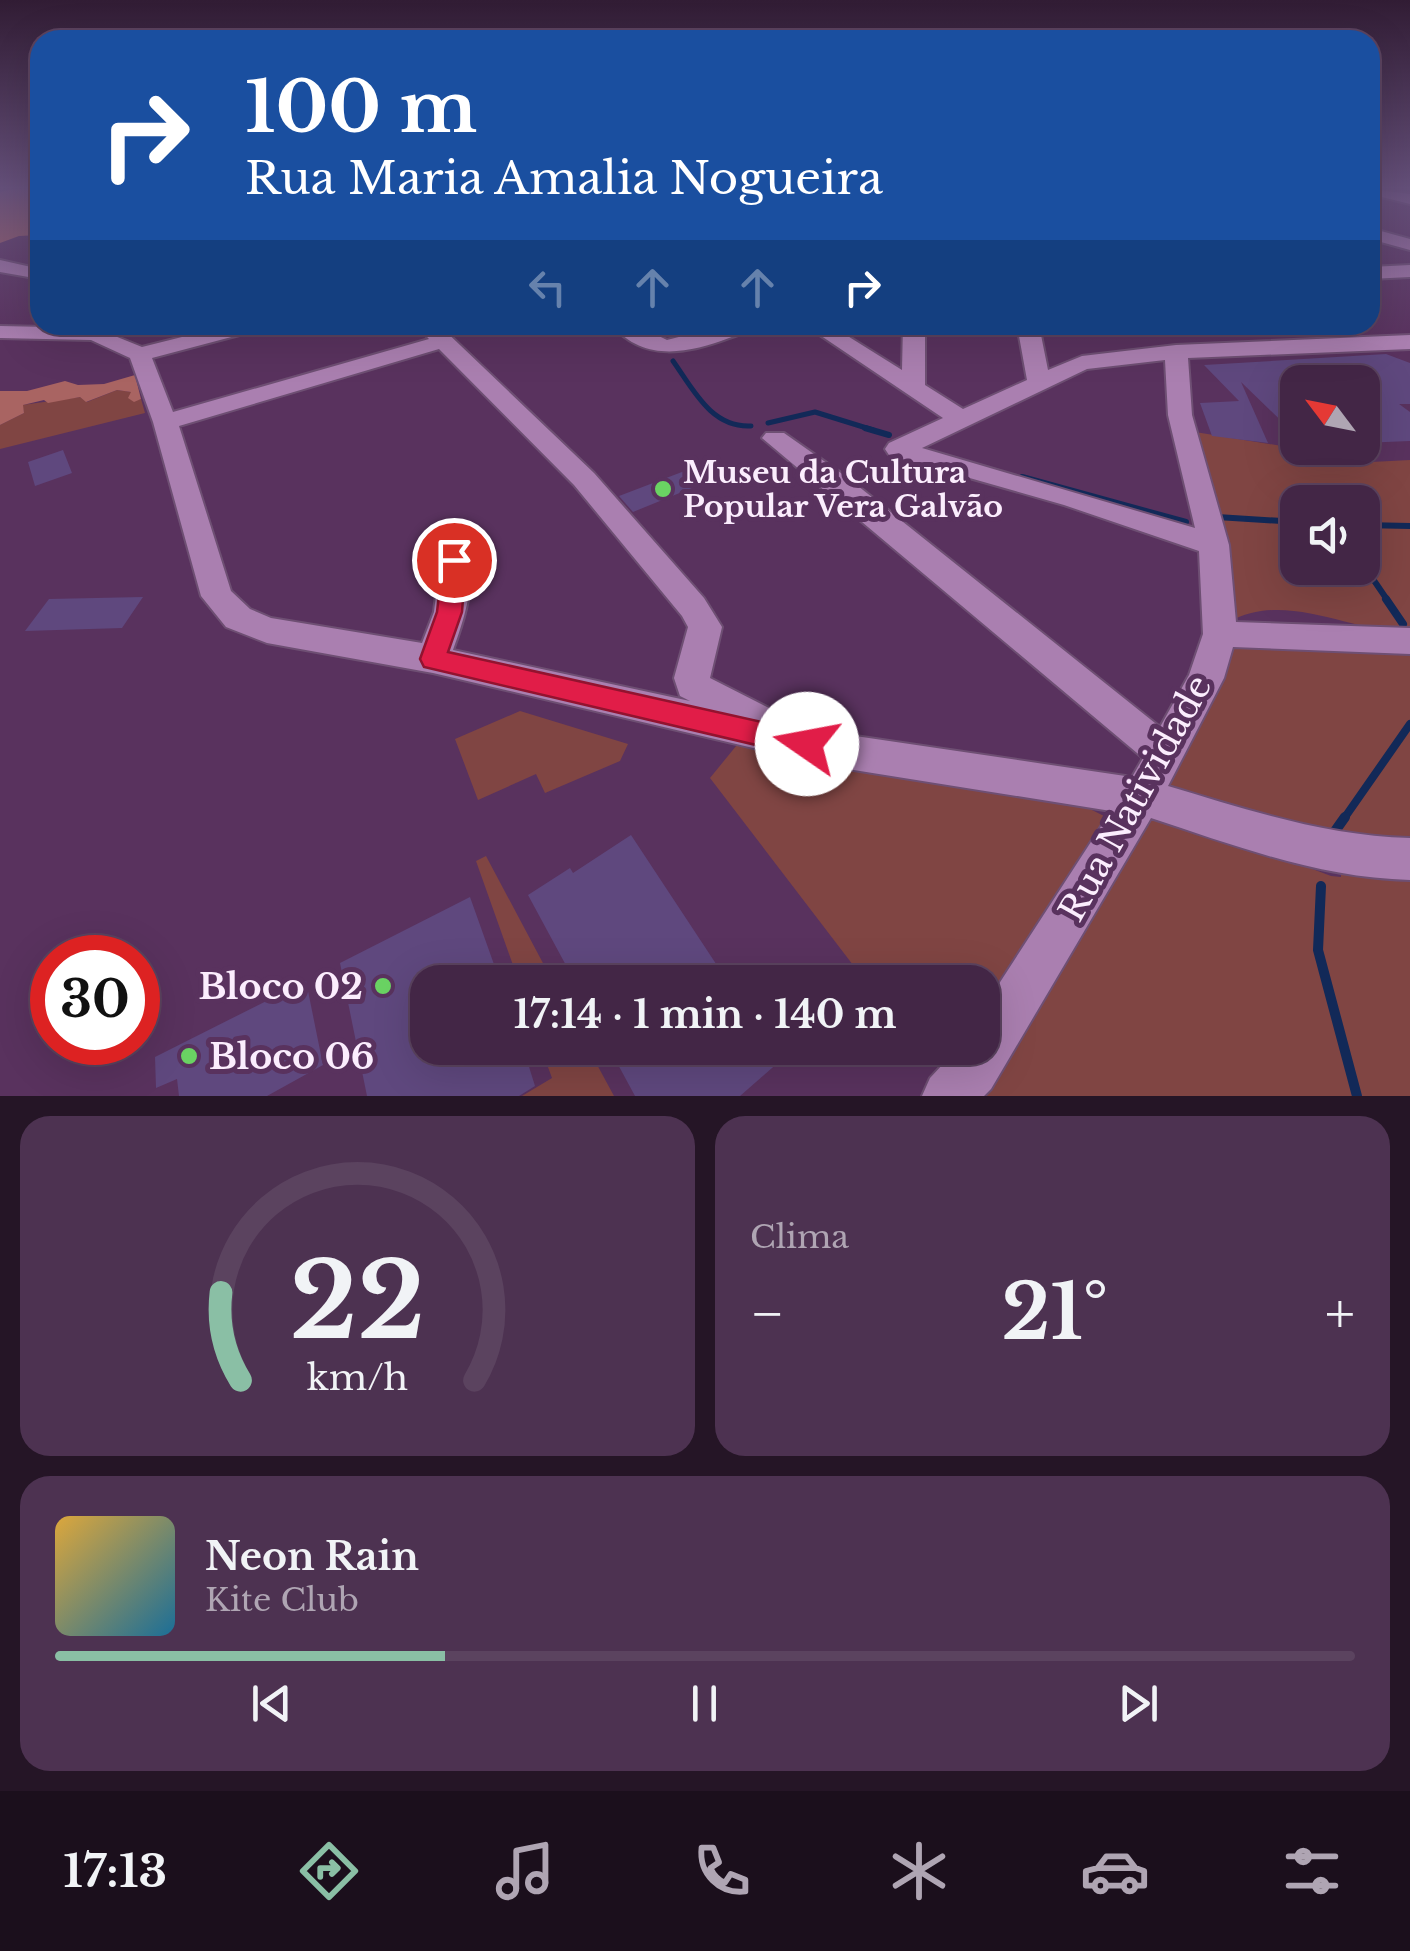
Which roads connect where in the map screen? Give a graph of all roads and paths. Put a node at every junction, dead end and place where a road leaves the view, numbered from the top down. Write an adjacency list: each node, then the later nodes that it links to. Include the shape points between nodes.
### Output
1 (0, 266): 3 (street)
2 (1410, 272): 4 (street)
3 (30, 273)
4 (1380, 273)
5 (0, 332): 6 (street)
6 (30, 333)
7 (97, 335): 18 (street)
8 (215, 335): 18 (street)
9 (428, 335): 22 (street)
10 (436, 335): 29 (street, via 584,479 692,607 705,627 692,682)
11 (635, 335): 12 (street, via 671,348)
12 (714, 335)
13 (831, 335): 20 (street)
14 (914, 335): 20 (street)
15 (1030, 335): 19 (street)
16 (1410, 342): 17 (street)
17 (1165, 343): 19 (street); 24 (street, Rua Natividade)
18 (140, 354): 22 (street)
19 (1039, 381): 21 (street)
20 (913, 388): 21 (street)
21 (961, 419): 24 (street, via 898,449)
22 (165, 422): 28 (street, via 217,596 238,618 327,643)
23 (775, 438): 30 (street)
24 (1214, 545): 26 (street, Rua Natividade)
25 (454, 560): 28 (street, via 450,612)
26 (1220, 634): 27 (street); 30 (street, Rua Natividade, via 1206,678)
27 (1410, 641)
28 (433, 659): 29 (street)
29 (702, 708): 31 (street, via 807,744)
30 (1165, 752): 31 (street, Rua Natividade)
31 (1142, 798): 32 (street, via 1280,840 1369,858); 33 (street, Rua Natividade, via 973,1071)
32 (1410, 858)
33 (948, 1096)

